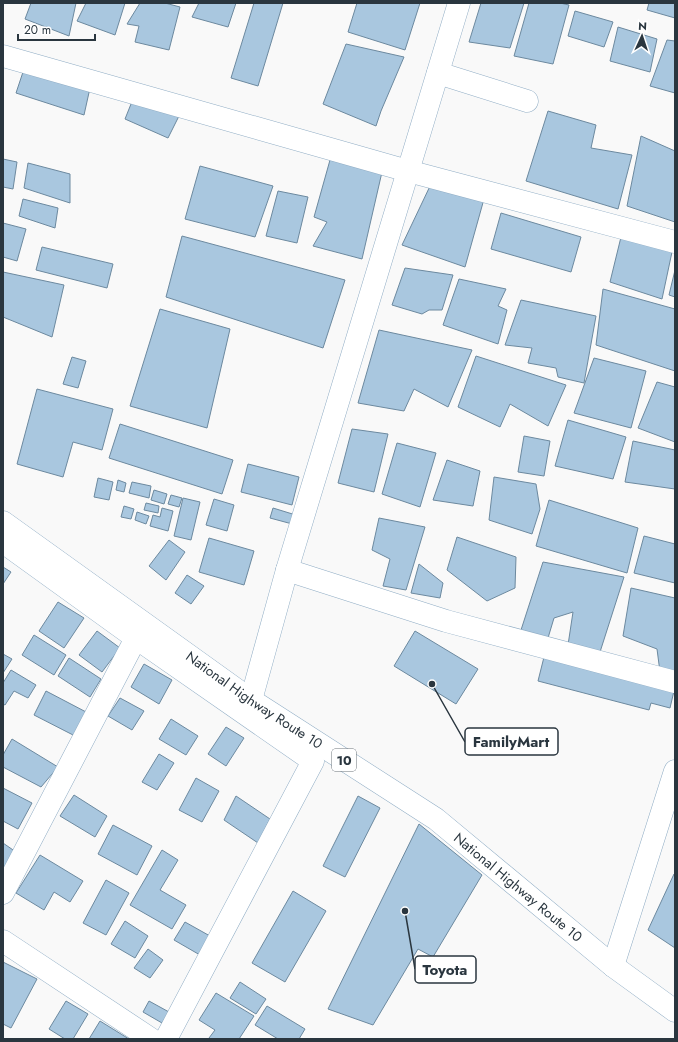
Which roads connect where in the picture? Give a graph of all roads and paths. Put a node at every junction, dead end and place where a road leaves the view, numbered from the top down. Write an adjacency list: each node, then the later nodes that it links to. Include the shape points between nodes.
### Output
1 (459, 3): 3 (main road)
2 (3, 56): 5 (main road)
3 (438, 73): 4 (main road); 5 (main road)
4 (527, 101)
5 (408, 170): 6 (main road); 9 (main road)
6 (675, 242)
7 (3, 522): 12 (main road, National Highway Route 10 / 10)
8 (3, 542): 10 (main road)
9 (287, 570): 11 (main road, via 446,621); 12 (main road)
10 (136, 638): 14 (main road); 19 (main road, via 313,761)
11 (675, 682)
12 (251, 700): 16 (main road, National Highway Route 10 / 10, via 436,819)
13 (675, 771): 16 (main road)
14 (3, 893)
15 (3, 941): 18 (main road)
16 (613, 966): 17 (main road, National Highway Route 10 / 10)
17 (675, 1011)
18 (151, 1039)
19 (166, 1039)

